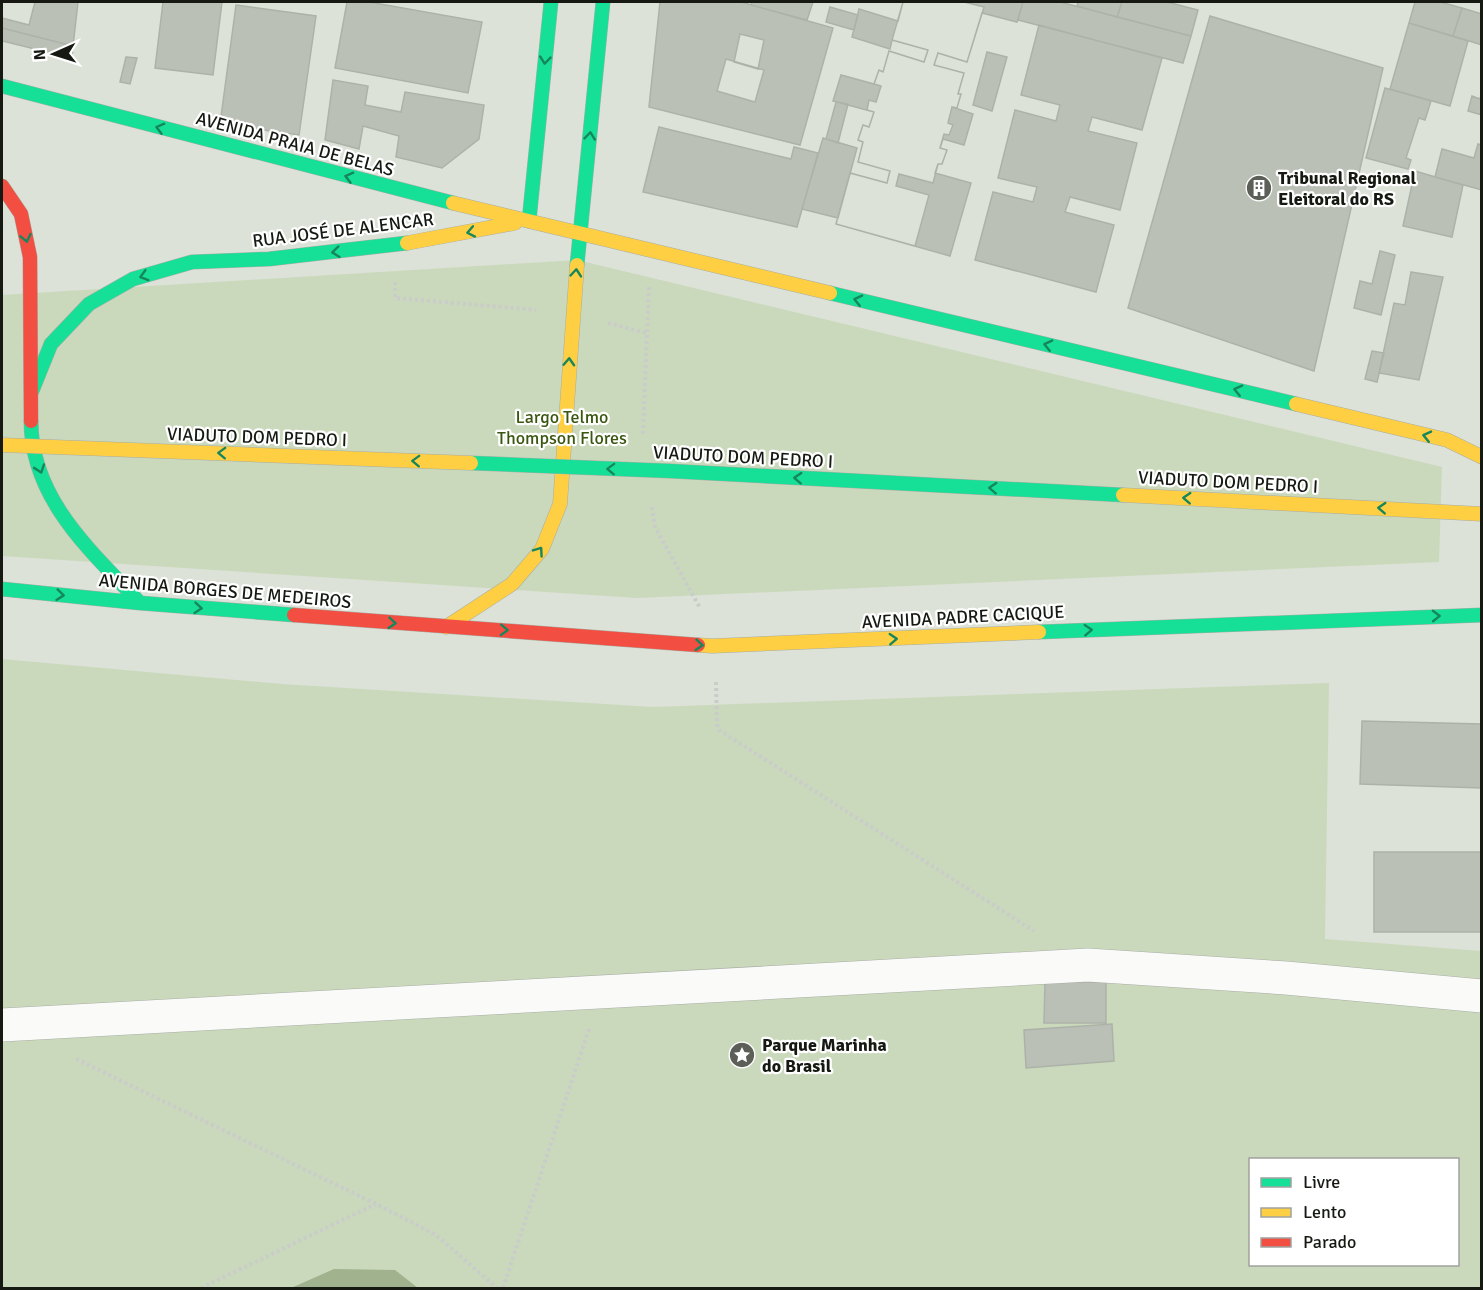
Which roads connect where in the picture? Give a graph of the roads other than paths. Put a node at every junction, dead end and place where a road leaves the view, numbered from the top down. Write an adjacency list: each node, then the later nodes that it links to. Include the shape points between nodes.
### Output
1 (550, 2): 5 (main road, one-way to 5)
2 (603, 2): 6 (main road, one-way to 2)
3 (2, 86): 5 (main road, AVENIDA PRAIA DE BELAS, one-way to 3)
4 (2, 186): 7 (main road, one-way to 7, via 21,214 30,257)
5 (529, 221): 6 (main road, AVENIDA PRAIA DE BELAS); 7 (main road, RUA JOSÉ DE ALENCAR, one-way to 7, via 394,246 192,262 133,279 89,304 51,344)
6 (580, 233): 9 (main road, one-way to 6, via 1447,440); 14 (main road, one-way to 6, via 512,584 542,549 560,504)
7 (32, 391): 12 (main road, one-way to 12, via 31,433 38,466 55,506 81,541)
8 (2, 445): 10 (main road, VIADUTO DOM PEDRO I, one-way to 8, bridge, via 670,471)
9 (1482, 457)
10 (1482, 514)
11 (2, 589): 12 (main road, AVENIDA BORGES DE MEDEIROS, one-way to 12)
12 (140, 603): 14 (main road, AVENIDA BORGES DE MEDEIROS, one-way to 14)
13 (1482, 615): 14 (main road, AVENIDA PADRE CACIQUE, one-way to 13, via 712,646)
14 (446, 627)
15 (1482, 996): 16 (street, via 1088,965)
16 (2, 1025)

